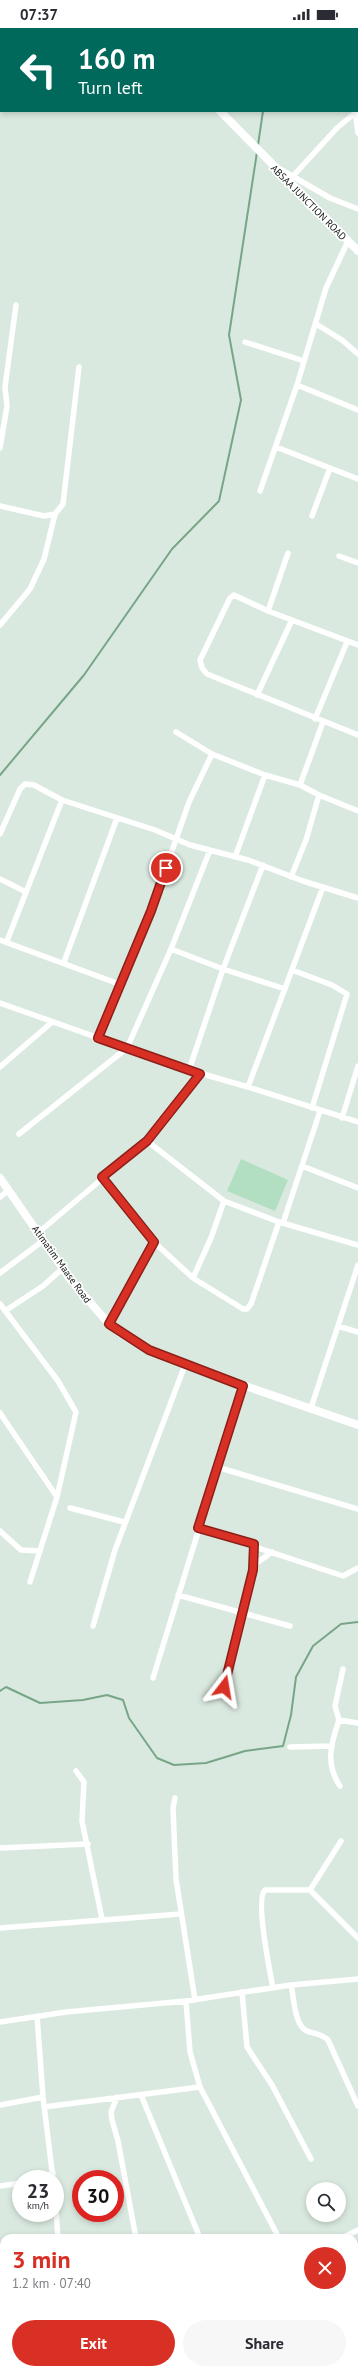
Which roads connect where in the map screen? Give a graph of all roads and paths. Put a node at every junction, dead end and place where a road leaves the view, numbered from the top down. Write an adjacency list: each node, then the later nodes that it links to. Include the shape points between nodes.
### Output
1 (221, 112): 4 (main road, ABSAA JUNCTION ROAD)
2 (355, 112): 3 (street); 5 (street)
3 (358, 133)
4 (270, 163): 5 (street); 7 (main road, ABSAA JUNCTION ROAD)
5 (293, 176): 6 (street, via 330,198)
6 (358, 209)
7 (348, 241): 8 (main road, ABSAA JUNCTION ROAD); 10 (street, via 326,288)
8 (358, 251)
9 (16, 305): 18 (street, via 5,387 7,406)
10 (316, 324): 12 (street, via 342,340); 13 (street)
11 (245, 342): 13 (street)
12 (358, 354)
13 (304, 361): 15 (street)
14 (79, 367): 23 (street, via 63,504)
15 (297, 385): 16 (street); 17 (street)
16 (358, 410)
17 (276, 447): 19 (street); 21 (street)
18 (0, 448)
19 (330, 468): 20 (street); 24 (street)
20 (358, 479)
21 (260, 491)
22 (0, 506): 23 (street, via 44,516)
23 (55, 514): 30 (street, via 44,559 30,589)
24 (312, 516)
25 (288, 553): 28 (street)
26 (339, 556): 27 (street)
27 (358, 563)
28 (268, 611): 29 (street); 33 (street, via 234,595 231,596 200,660 207,674)
29 (292, 620): 31 (street); 33 (street)
30 (0, 625)
31 (347, 642): 32 (street); 34 (street)
32 (358, 645)
33 (257, 695): 34 (street)
34 (316, 719): 35 (street)
35 (324, 722): 37 (street); 40 (street)
36 (176, 732): 38 (street)
37 (358, 735)
38 (212, 754): 39 (street); 46 (street, via 189,802)
39 (265, 775): 40 (street); 48 (street)
40 (300, 785): 41 (street)
41 (319, 795): 43 (street); 50 (street, via 306,840)
42 (62, 800): 44 (street); 45 (street, via 34,785 25,784 20,789); 53 (street)
43 (358, 811)
44 (117, 818): 46 (street); 58 (street)
45 (0, 834)
46 (177, 839): 47 (street); 61 (street, via 151,911)
47 (210, 850): 48 (street); 57 (street)
48 (235, 856): 49 (street)
49 (263, 865): 50 (street); 59 (street)
50 (291, 877): 52 (street)
51 (0, 879): 53 (street)
52 (323, 887): 54 (street); 60 (street)
53 (26, 892): 56 (street)
54 (358, 898)
55 (0, 940): 56 (street)
56 (7, 942): 58 (street)
57 (171, 949): 59 (street); 66 (street)
58 (64, 962): 61 (street)
59 (223, 969): 62 (street); 69 (street)
60 (292, 970): 62 (street); 72 (street, via 347,994)
61 (119, 984): 65 (street)
62 (285, 989): 71 (street)
63 (0, 1003): 64 (street)
64 (51, 1023): 65 (street); 68 (street)
65 (98, 1038): 66 (street)
66 (127, 1048): 69 (street); 76 (street)
67 (358, 1066): 74 (street)
68 (0, 1067)
69 (189, 1070): 70 (street)
70 (200, 1074): 71 (street); 77 (street)
71 (248, 1086): 72 (street)
72 (312, 1108): 73 (street)
73 (320, 1111): 74 (street); 78 (street)
74 (342, 1118): 75 (street)
75 (358, 1122)
76 (19, 1134)
77 (147, 1141): 79 (street); 84 (street)
78 (302, 1166): 81 (street); 85 (street)
79 (102, 1177): 86 (street); 88 (street)
80 (0, 1178): 82 (main road, Atimatim Maase Road)
81 (358, 1188)
82 (8, 1190): 83 (street); 86 (main road, Atimatim Maase Road)
83 (0, 1196)
84 (224, 1201): 85 (street); 93 (street)
85 (281, 1223): 89 (street); 93 (street, via 247,1309)
86 (39, 1232): 87 (main road, Atimatim Maase Road)
87 (44, 1240): 91 (main road, Atimatim Maase Road); 92 (street)
88 (154, 1242): 93 (street); 96 (street)
89 (358, 1245)
90 (358, 1265): 97 (street)
91 (63, 1268): 95 (street, via 43,1286); 96 (main road, Atimatim Maase Road)
92 (0, 1273)
93 (193, 1278)
94 (0, 1304): 95 (street)
95 (5, 1311): 105 (street, via 61,1386 76,1412)
96 (109, 1324): 99 (main road, Atimatim Maase Road, via 149,1350)
97 (338, 1326): 98 (street); 101 (street)
98 (358, 1332)
99 (185, 1364): 100 (main road, Atimatim Maase Road); 108 (street)
100 (243, 1386): 101 (main road, Atimatim Maase Road); 104 (street)
101 (311, 1408): 103 (main road, Atimatim Maase Road)
102 (0, 1413): 105 (street)
103 (358, 1426)
104 (217, 1467): 107 (street); 109 (street)
105 (57, 1497): 112 (street)
106 (70, 1508): 108 (street)
107 (358, 1510)
108 (124, 1522): 119 (street, via 105,1577)
109 (198, 1528): 111 (street); 117 (street)
110 (0, 1531): 112 (street, via 21,1550)
111 (254, 1544): 113 (street); 114 (street)
112 (40, 1551): 116 (street)
113 (272, 1552): 114 (street); 115 (street, via 343,1576)
114 (254, 1565): 118 (street)
115 (358, 1568)
116 (30, 1582)
117 (178, 1595): 118 (street); 122 (street)
118 (242, 1614): 120 (street); 123 (street)
119 (93, 1626)
120 (290, 1626)
121 (343, 1669): 124 (street, via 335,1706)
122 (153, 1678)
123 (224, 1687)
124 (339, 1720): 125 (street); 126 (street)
125 (358, 1723)
126 (330, 1746): 127 (street); 129 (street, via 334,1776)
127 (290, 1747)
128 (76, 1771): 132 (street, via 84,1782 82,1821)
129 (340, 1786)
130 (175, 1798): 135 (street, via 173,1822)
131 (341, 1841): 134 (street)
132 (88, 1844): 133 (street); 136 (street)
133 (0, 1848)
134 (310, 1890): 138 (street); 141 (street, via 273,1889 262,1893 264,1929)
135 (181, 1914): 136 (street); 143 (street)
136 (102, 1919): 137 (street)
137 (0, 1928)
138 (358, 1938)
139 (358, 1980): 140 (street)
140 (292, 1985): 141 (street); 152 (street, via 299,2023 305,2030 328,2040)
141 (273, 1988): 142 (street)
142 (242, 1992): 143 (street); 154 (street, via 247,2047 272,2085)
143 (195, 2000): 144 (street)
144 (186, 2001): 145 (street); 147 (street, via 190,2052)
145 (37, 2016): 146 (street); 149 (street)
146 (0, 2022)
147 (200, 2087): 148 (street); 162 (street)
148 (141, 2095): 150 (street); 161 (street)
149 (43, 2097): 151 (street); 153 (street)
150 (117, 2097): 153 (street); 160 (street, via 112,2106 112,2116)
151 (0, 2104)
152 (358, 2106)
153 (44, 2107): 155 (street)
154 (311, 2159)
155 (52, 2170)
156 (12, 2184): 157 (street)
157 (0, 2186)
158 (57, 2222): 159 (street)
159 (58, 2234)
160 (135, 2234)
161 (198, 2234)
162 (277, 2234)

